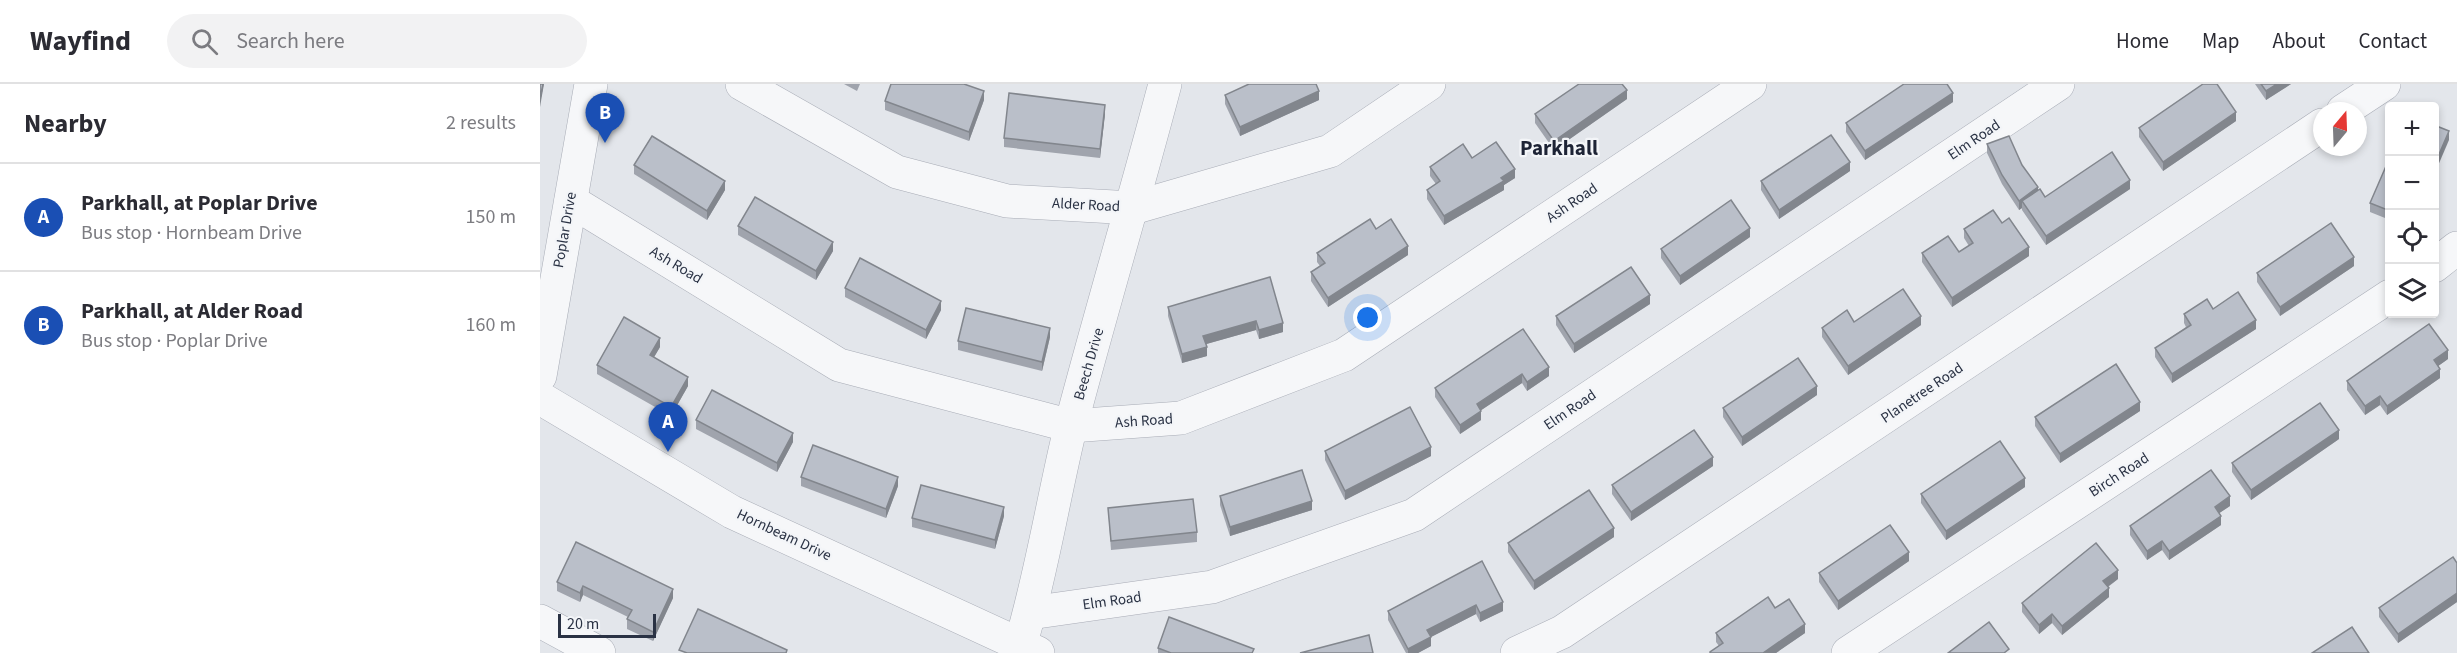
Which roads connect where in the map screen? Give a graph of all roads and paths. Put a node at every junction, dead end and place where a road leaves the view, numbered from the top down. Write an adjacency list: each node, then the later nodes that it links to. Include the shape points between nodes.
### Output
1 (591, 84): 10 (street, Poplar Drive)
2 (742, 84): 11 (street, Alder Road, via 897,172 1007,201)
3 (1165, 84): 11 (street, Beech Drive)
4 (1429, 84): 11 (street, Alder Road, via 1330,151)
5 (1750, 84): 17 (street, Ash Road, via 1344,355 1181,418)
6 (2058, 84): 18 (street, Elm Road, via 1413,514 1212,587)
7 (2384, 84): 8 (street)
8 (2357, 102)
9 (2313, 131): 22 (street, Planetree Road, via 1562,632)
10 (571, 201): 15 (street, Poplar Drive); 17 (street, Ash Road, via 839,364)
11 (1133, 208): 17 (street, Beech Drive)
12 (2457, 248): 13 (street)
13 (2437, 264)
14 (2385, 299): 23 (street, Birch Road)
15 (540, 376)
16 (540, 398): 20 (street, Hornbeam Drive, via 732,512)
17 (1071, 426): 18 (street, Beech Drive)
18 (1030, 613): 20 (street, Beech Drive)
19 (540, 621): 21 (street)
20 (1029, 649)
21 (599, 653)
22 (1517, 653)
23 (1848, 653)

